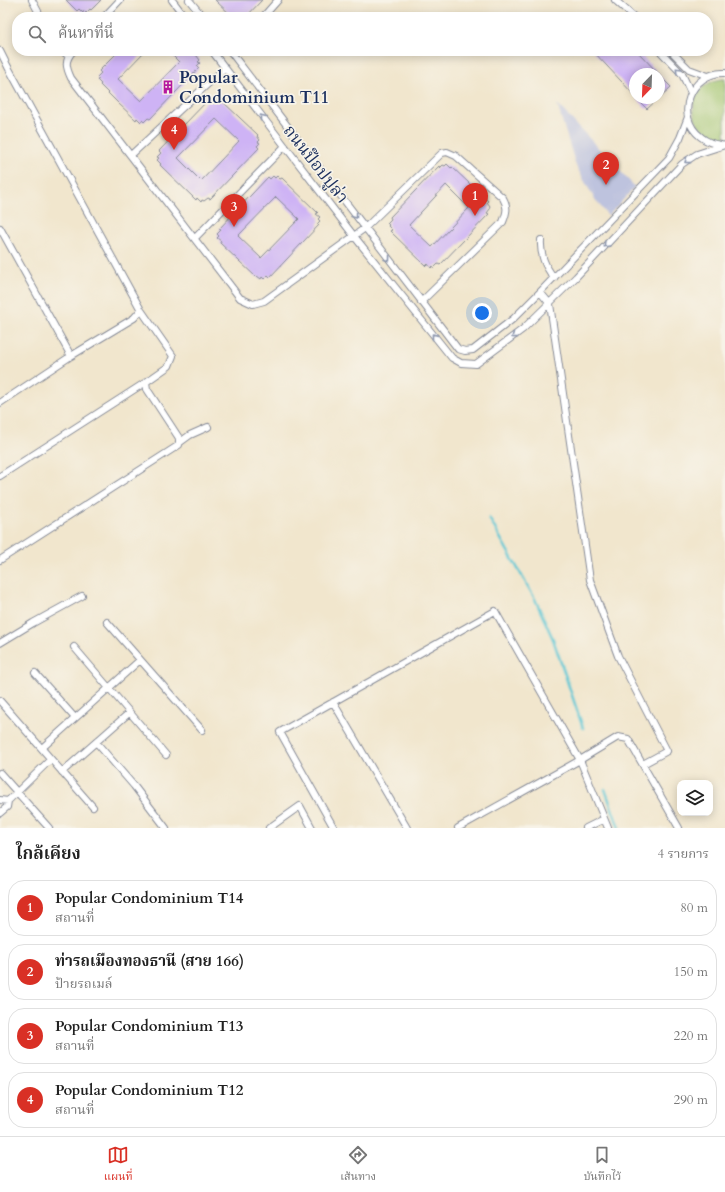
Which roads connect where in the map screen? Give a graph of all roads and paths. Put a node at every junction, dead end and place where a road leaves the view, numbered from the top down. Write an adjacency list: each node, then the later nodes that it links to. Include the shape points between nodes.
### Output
1 (32, 0): 7 (street)
2 (120, 0): 8 (street)
3 (172, 0): 9 (street)
4 (189, 0): 10 (street)
5 (278, 0): 11 (street)
6 (615, 0): 12 (street)
7 (38, 12)
8 (109, 12)
9 (181, 12)
10 (199, 12)
11 (267, 12)
12 (627, 12)
13 (0, 51): 38 (street)
14 (70, 56): 26 (street, via 66,67 71,78)
15 (216, 56): 19 (street, ถนนป๊อปปูล่า)
16 (235, 56): 30 (street, ถนนป๊อปปูล่า, one-way to 30)
17 (665, 56): 22 (street, one-way to 17, via 682,74)
18 (676, 56): 21 (street, via 689,69)
19 (225, 68): 24 (street, ถนนป๊อปปูล่า, one-way to 19); 26 (street)
20 (725, 73): 21 (street)
21 (708, 76): 22 (street, via 698,83)
22 (691, 93): 23 (street, via 687,105)
23 (688, 117): 25 (street, via 692,128 700,137 709,143); 27 (street, via 669,158)
24 (285, 146): 31 (street, ถนนป๊อปปูล่า); 32 (street)
25 (724, 146): 28 (street, one-way to 28, via 697,154 682,164)
26 (132, 155): 32 (street)
27 (622, 207): 28 (street); 34 (street)
28 (632, 216): 37 (street, one-way to 37)
29 (0, 228): 40 (street)
30 (365, 228): 31 (street); 36 (street, ถนนป๊อปปูล่า, one-way to 36); 36 (street, via 442,153 448,152 456,156 503,198 507,206 503,222)
31 (354, 236): 32 (street, via 264,301 253,304 240,298); 41 (street, ถนนป๊อปปูล่า, one-way to 31, via 452,358)
32 (195, 238)
33 (541, 240): 34 (street, via 543,261)
34 (554, 278): 35 (street)
35 (540, 292): 37 (street); 39 (street, via 513,319 473,350)
36 (421, 302): 39 (street, ถนนป๊อปปูล่า, via 458,349)
37 (550, 304): 41 (street, one-way to 41, via 524,329 476,364); 65 (street, via 590,580 618,656 667,751)
38 (141, 310): 40 (street, via 134,318); 42 (street, via 173,356 169,366)
39 (465, 351): 41 (street)
40 (71, 356): 43 (street)
41 (460, 364)
42 (146, 382): 45 (street, via 147,389 179,438); 46 (street)
43 (0, 403)
44 (208, 427): 45 (street)
45 (179, 443): 47 (street, via 180,445)
46 (0, 476)
47 (0, 560)
48 (82, 596): 50 (street)
49 (107, 622): 52 (street)
50 (0, 643)
51 (74, 647): 54 (street)
52 (140, 660): 54 (street); 59 (street)
53 (35, 673): 58 (street)
54 (109, 688): 57 (street); 58 (street)
55 (0, 701): 61 (street)
56 (333, 702): 64 (street, via 495,611); 78 (street, via 280,732); 79 (street)
57 (130, 713): 60 (street); 62 (street)
58 (75, 718): 61 (street)
59 (202, 730)
60 (96, 742): 66 (street); 75 (street)
61 (42, 748): 63 (street)
62 (166, 755)
63 (51, 759): 66 (street); 68 (street)
64 (580, 760): 65 (street, via 618,737 628,739); 73 (street); 80 (street)
65 (642, 764): 83 (street)
66 (62, 772): 71 (street)
67 (0, 773): 68 (street)
68 (17, 792): 70 (street); 74 (street)
69 (0, 800): 70 (street)
70 (8, 801): 72 (street, via 7,807)
71 (93, 806)
72 (0, 813)
73 (604, 819): 81 (street); 82 (street)
74 (49, 828)
75 (166, 828)
76 (269, 828): 77 (street, via 300,806)
77 (312, 828)
78 (334, 828)
79 (407, 828)
80 (458, 828)
81 (586, 828)
82 (608, 828)
83 (679, 828)

